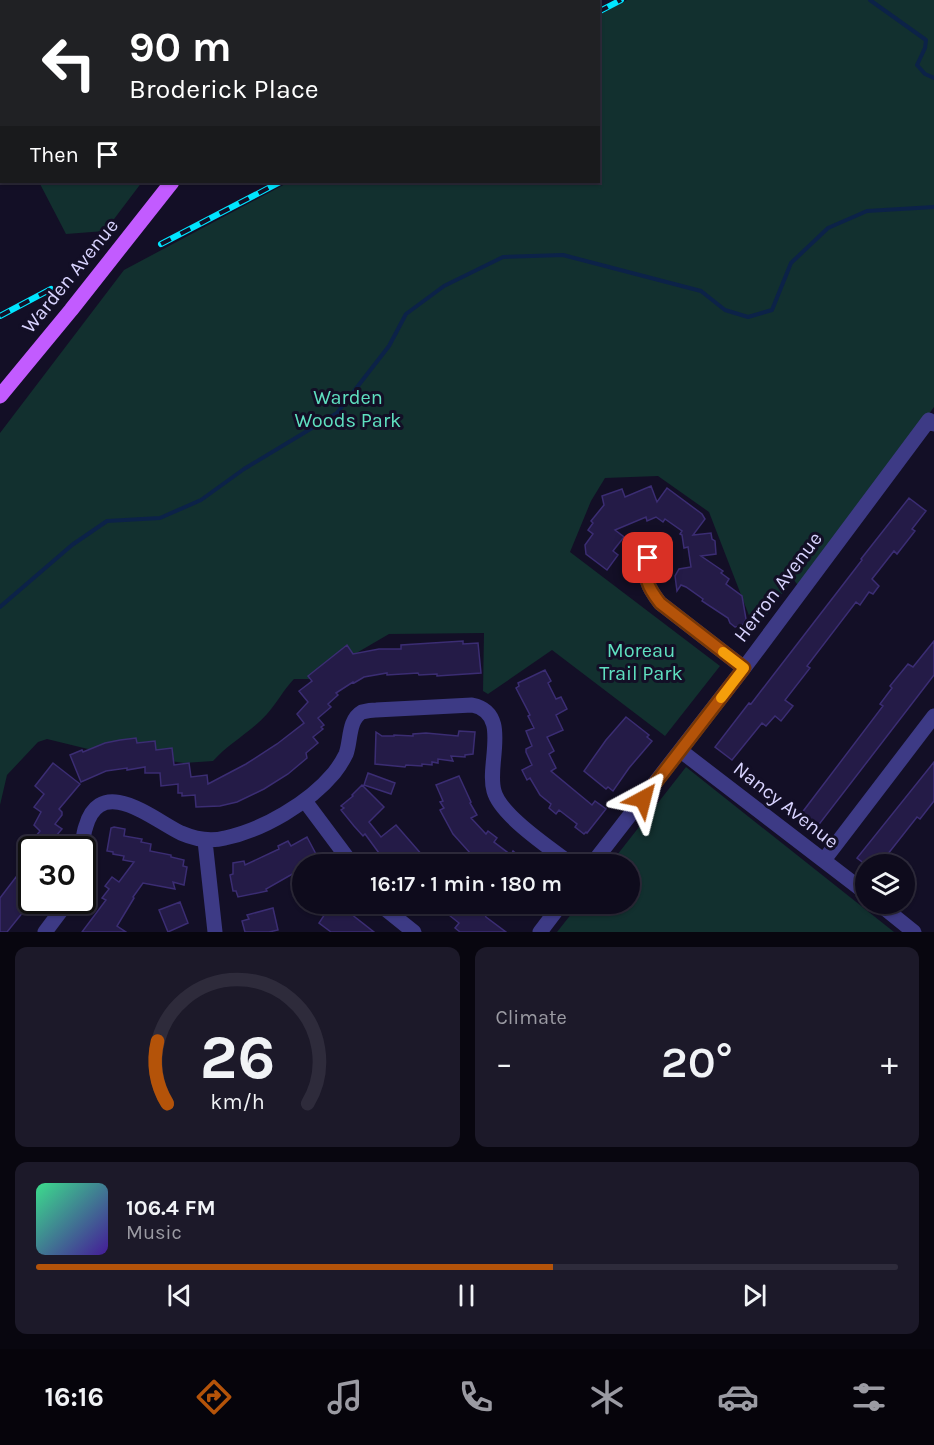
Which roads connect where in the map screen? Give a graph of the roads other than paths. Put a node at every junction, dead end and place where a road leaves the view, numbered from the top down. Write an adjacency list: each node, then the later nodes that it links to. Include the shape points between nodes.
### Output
1 (171, 183): 2 (main road, Warden Avenue)
2 (0, 396)
3 (932, 422): 5 (street, Herron Avenue)
4 (648, 558): 5 (street, via 645,573 649,589 660,603)
5 (744, 668): 7 (street, Herron Avenue)
6 (934, 716): 14 (street)
7 (681, 751): 13 (street, Herron Avenue); 14 (street, Nancy Avenue)
8 (305, 801): 10 (street, via 240,834); 11 (street); 12 (street, via 334,773 346,754 353,721 362,712 483,707 495,730 492,776 500,804)
9 (84, 836): 10 (street, via 91,816 103,805 119,801)
10 (205, 841): 21 (street)
11 (345, 854)
12 (558, 854)
13 (600, 854)
14 (824, 860): 15 (street, Nancy Avenue)
15 (855, 884)
16 (58, 914): 20 (street)
17 (391, 914): 22 (street)
18 (554, 914): 23 (street)
19 (892, 914): 24 (street)
20 (45, 932)
21 (215, 932)
22 (414, 932)
23 (540, 932)
24 (914, 932)

